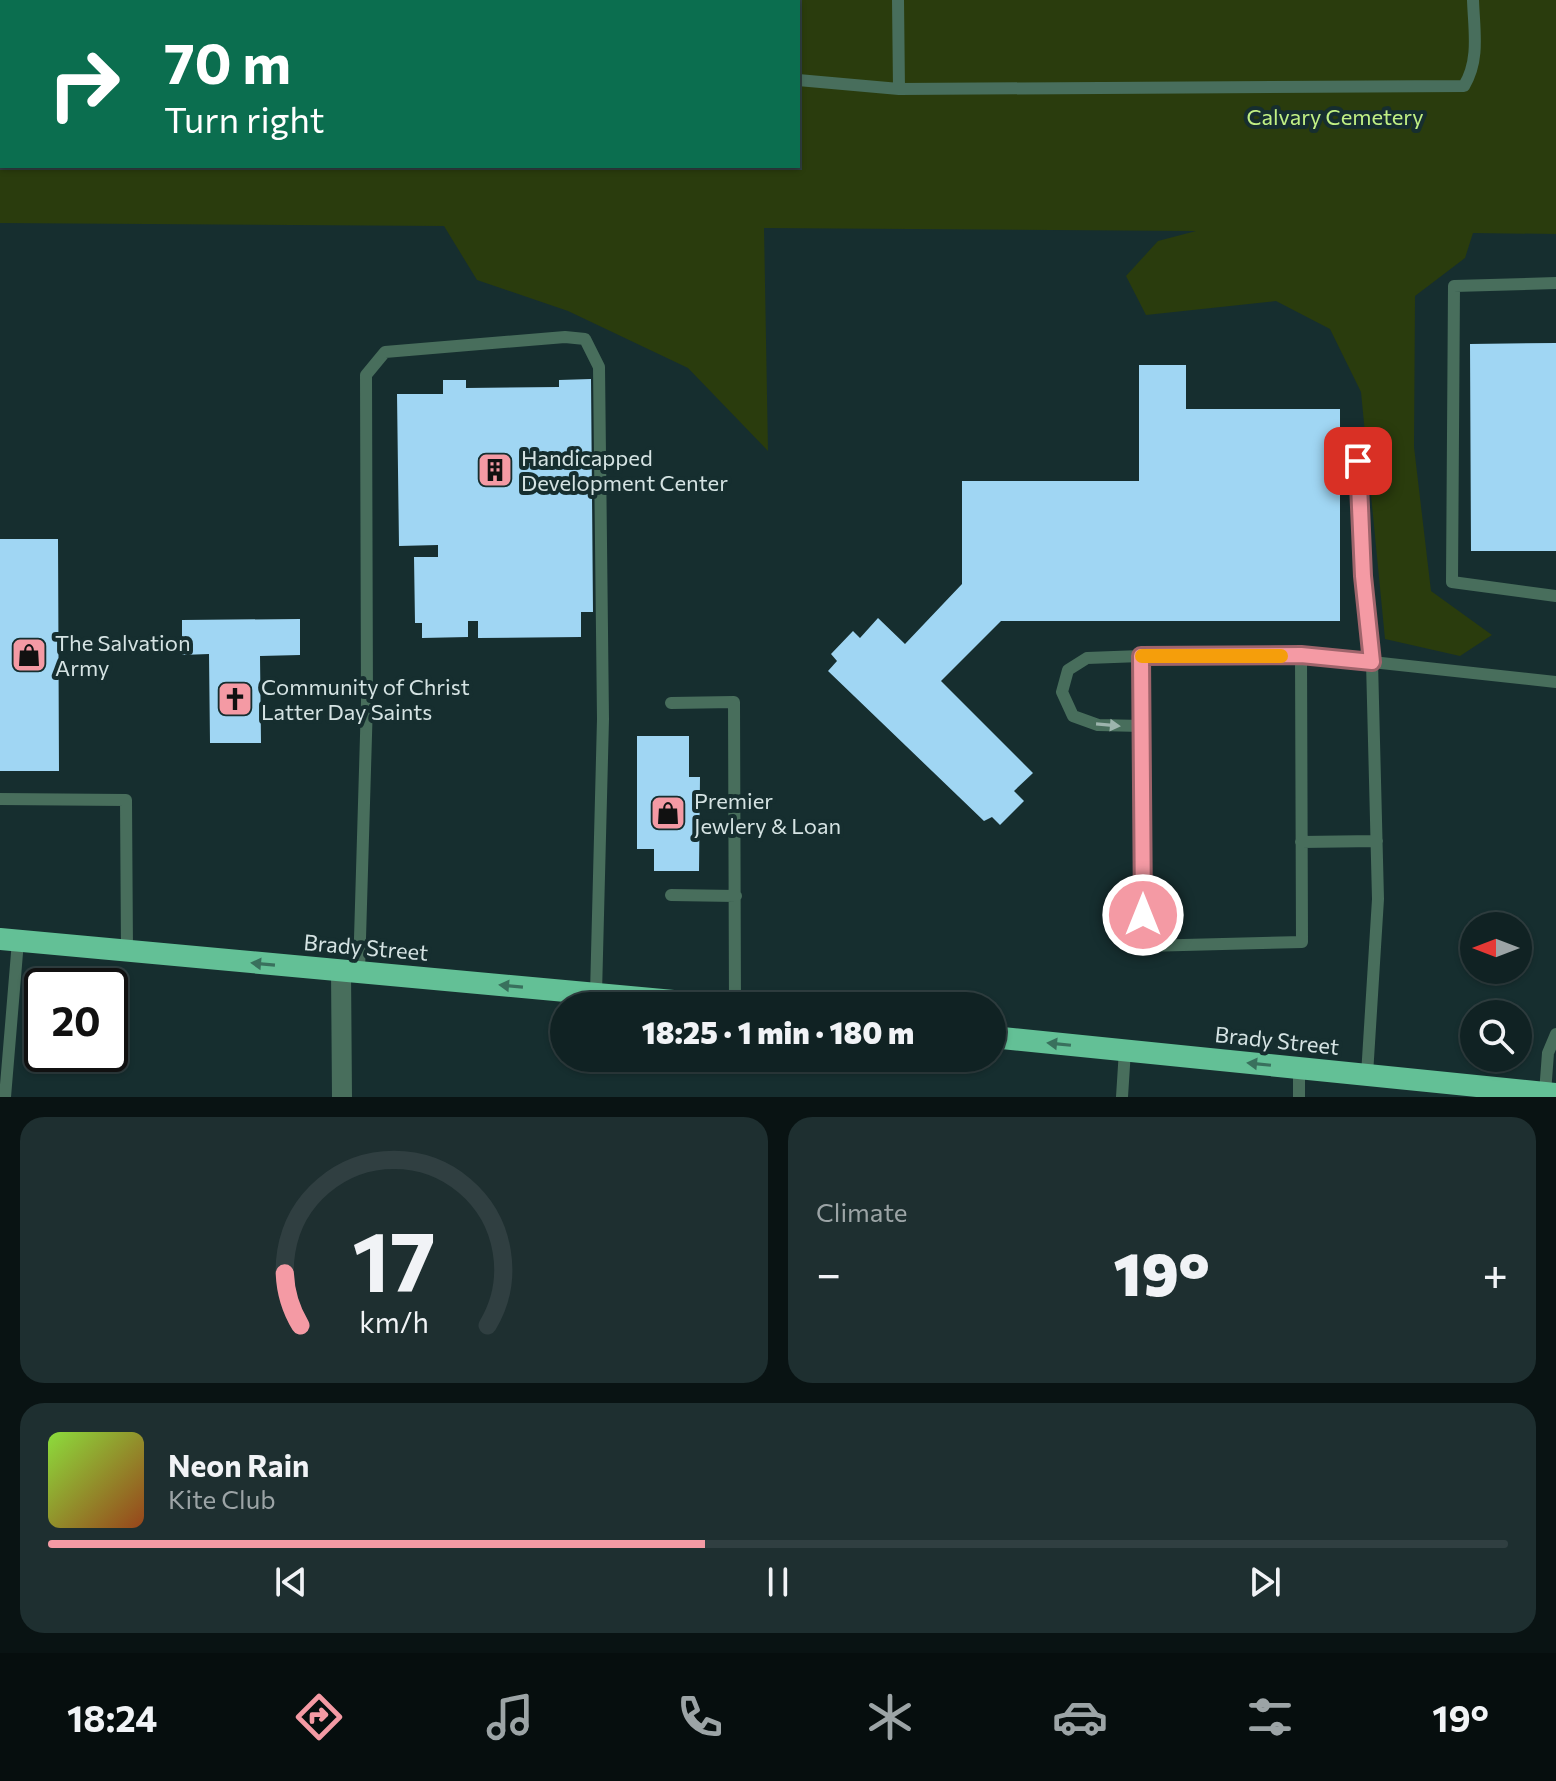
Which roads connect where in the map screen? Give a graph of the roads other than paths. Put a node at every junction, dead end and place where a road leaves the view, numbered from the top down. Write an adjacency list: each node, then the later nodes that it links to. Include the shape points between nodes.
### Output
1 (898, 0): 4 (lane)
2 (1473, 0): 4 (lane, via 1475,57 1464,86)
3 (800, 80): 4 (lane)
4 (899, 89)
5 (1556, 283): 7 (lane, via 1454,286 1452,567 1452,582)
6 (1358, 461): 10 (lane)
7 (1556, 596)
8 (1301, 655): 9 (lane); 10 (lane); 16 (lane)
9 (1141, 656): 13 (lane); 13 (lane, one-way to 13, via 1087,658 1068,670 1062,692 1073,716 1098,725)
10 (1372, 662): 11 (lane); 15 (lane)
11 (1556, 682)
12 (671, 703): 18 (lane, via 734,702)
13 (1142, 726): 16 (lane, via 1144,946 1302,942)
14 (0, 799): 20 (lane, via 126,800)
15 (1377, 841): 16 (lane); 29 (lane)
16 (1301, 842)
17 (671, 895): 18 (lane)
18 (736, 896): 24 (lane)
19 (9, 940): 20 (highway, Brady Street); 32 (lane)
20 (127, 951): 21 (highway, Brady Street, one-way to 20)
21 (350, 972): 22 (highway, Brady Street, one-way to 21); 23 (lane, via 367,702 366,375 385,352 565,337 585,339 599,367 603,719); 33 (street)
22 (574, 992)
23 (596, 992)
24 (735, 992)
25 (1556, 1034): 31 (lane, via 1548,1053)
26 (1006, 1038): 27 (highway, Brady Street, one-way to 26)
27 (1125, 1050): 28 (highway, Brady Street, one-way to 27); 34 (lane)
28 (1299, 1068): 29 (highway, Brady Street); 35 (lane)
29 (1367, 1075): 30 (highway, Brady Street)
30 (1448, 1090): 31 (highway, Brady Street)
31 (1550, 1093)
32 (5, 1097)
33 (342, 1097)
34 (1122, 1097)
35 (1299, 1097)

